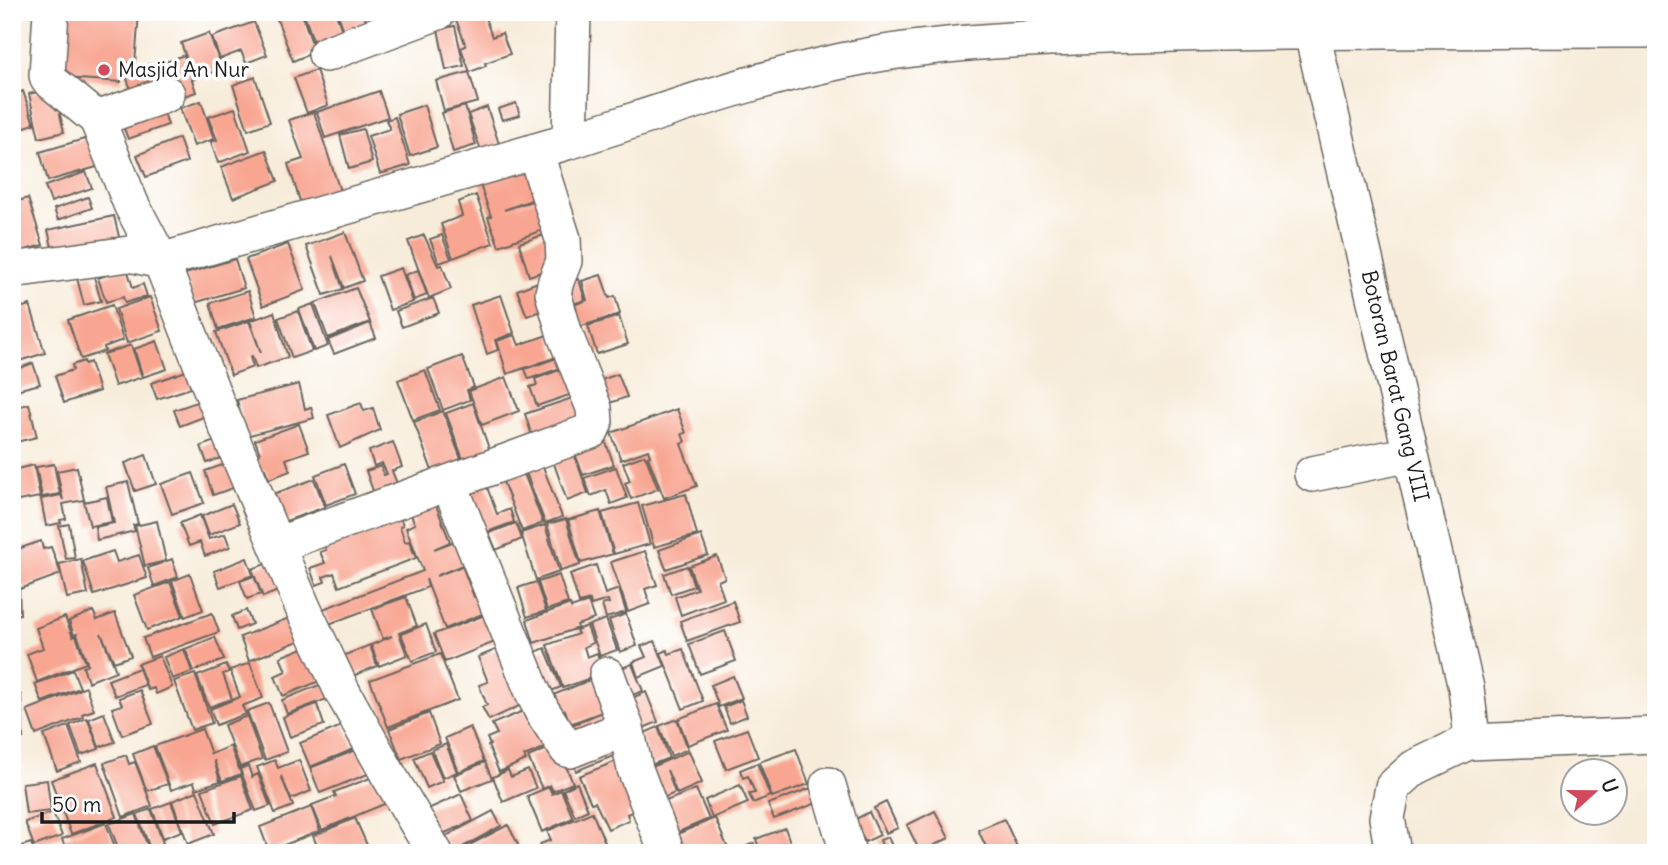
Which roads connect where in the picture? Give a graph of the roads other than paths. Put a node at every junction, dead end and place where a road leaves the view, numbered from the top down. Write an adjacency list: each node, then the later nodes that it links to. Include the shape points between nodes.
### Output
1 (51, 12): 9 (street, via 48,79)
2 (438, 12): 7 (street)
3 (573, 12): 10 (street)
4 (1310, 21): 5 (street); 6 (street); 14 (street, Botoran Barat Gang VIII)
5 (1011, 26): 10 (street, via 771,76)
6 (1656, 30)
7 (326, 54)
8 (167, 94): 9 (street)
9 (97, 119): 12 (street, via 131,204)
10 (570, 141): 11 (street)
11 (535, 151): 12 (street); 16 (street, via 563,239 564,261 554,293 596,422 590,431)
12 (161, 261): 13 (street, via 129,254); 17 (street)
13 (12, 270)
14 (1411, 454): 15 (street); 21 (street, Botoran Barat Gang VIII, via 1466,688 1471,720)
15 (1312, 474)
16 (449, 483): 17 (street); 19 (street, via 532,690 567,749)
17 (277, 545): 23 (street, via 342,691)
18 (607, 675): 19 (street)
19 (625, 728): 24 (street, via 635,769)
20 (1656, 734): 21 (street)
21 (1468, 742): 26 (street, via 1413,768 1393,787 1387,818)
22 (828, 785): 25 (street)
23 (435, 853)
24 (667, 853)
25 (848, 853)
26 (1393, 853)

